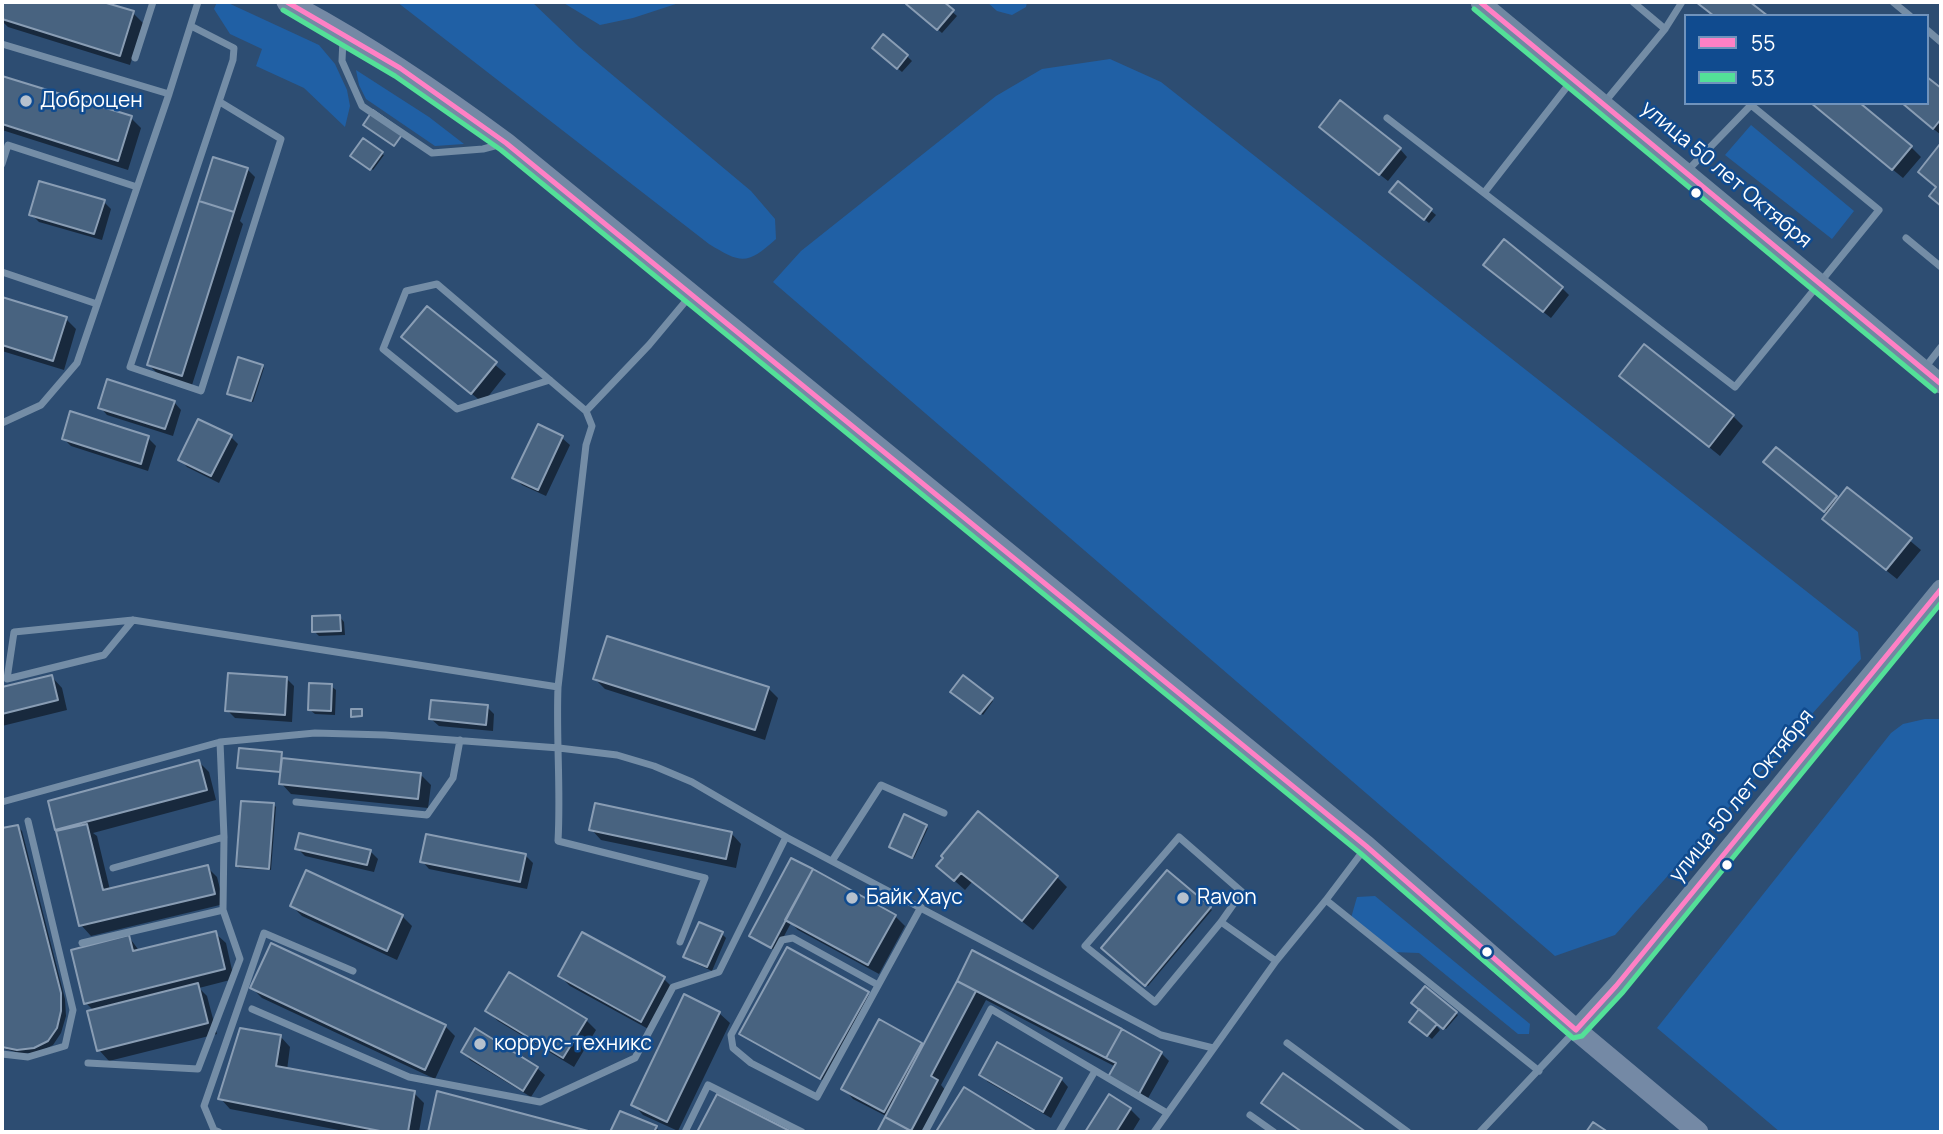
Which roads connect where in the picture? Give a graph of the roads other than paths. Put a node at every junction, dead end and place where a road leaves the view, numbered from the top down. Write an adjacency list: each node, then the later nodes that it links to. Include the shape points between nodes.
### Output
1 (153, 2): 13 (lane)
2 (198, 2): 9 (lane)
3 (287, 2): 11 (main road)
4 (1480, 2): 14 (main road, улица 50 лет Октября)
5 (1633, 2): 10 (lane)
6 (1682, 2): 10 (lane)
7 (1893, 2): 8 (lane)
8 (1908, 14)
9 (191, 26): 15 (lane); 16 (lane, via 234,47)
10 (1665, 29): 17 (lane)
11 (344, 32): 19 (main road); 19 (lane, via 342,61 362,106 432,153)
12 (2, 44): 15 (lane)
13 (135, 58)
14 (1573, 78): 17 (main road, улица 50 лет Октября); 23 (lane)
15 (169, 94): 22 (lane)
16 (220, 102): 16 (lane, via 130,367 201,391 281,139)
17 (1604, 104): 21 (main road, улица 50 лет Октября)
18 (1387, 118): 23 (lane)
19 (506, 143): 28 (main road)
20 (2, 164): 22 (lane, via 8,145)
21 (1686, 172): 27 (main road, улица 50 лет Октября); 27 (lane, via 1751,105 1880,209)
22 (137, 187): 29 (lane)
23 (1484, 193): 27 (lane, via 1735,387)
24 (1906, 238): 25 (lane)
25 (1941, 267)
26 (2, 272): 29 (lane)
27 (1820, 283): 31 (main road, улица 50 лет Октября)
28 (691, 295): 34 (lane); 48 (main road)
29 (97, 304): 35 (lane, via 77,363 41,405)
30 (1941, 347): 31 (lane)
31 (1924, 370): 33 (main road, улица 50 лет Октября)
32 (550, 380): 32 (lane, via 437,284 406,291 383,349 457,409); 34 (lane)
33 (1941, 384)
34 (586, 411): 38 (lane, via 592,426)
35 (2, 423)
36 (1941, 589): 61 (main road, улица 50 лет Октября)
37 (133, 620): 37 (lane, via 14,632 7,680 104,655); 38 (lane)
38 (558, 687): 41 (lane)
39 (460, 740): 40 (lane, via 315,733); 41 (lane); 43 (lane, via 453,778 427,816)
40 (220, 741): 42 (lane); 46 (lane)
41 (559, 748): 47 (lane, via 617,755 654,766 692,782); 55 (lane, via 558,841 705,878)
42 (2, 802)
43 (296, 802)
44 (944, 813): 49 (lane, via 881,785)
45 (28, 821): 64 (lane, via 73,1010 65,1046 28,1057)
46 (224, 837): 50 (lane); 53 (lane)
47 (786, 837): 49 (lane); 60 (lane, via 719,972 673,987 635,1058 540,1102 409,1077)
48 (1366, 846): 51 (lane); 61 (main road)
49 (832, 861): 52 (lane)
50 (113, 868)
51 (1326, 900): 57 (lane); 67 (lane)
52 (921, 907): 59 (lane); 63 (lane, via 1161,1035)
53 (223, 910): 56 (lane); 65 (lane, via 240,959 198,1069)
54 (1221, 922): 54 (lane, via 1242,892 1179,837 1085,946 1155,1002); 57 (lane)
55 (680, 942)
56 (82, 943)
57 (1276, 961): 63 (lane)
58 (353, 971): 70 (lane, via 264,933 204,1106)
59 (878, 985): 59 (lane, via 793,938 782,940 731,1035 733,1048 751,1063 817,1097)
60 (251, 1009)
61 (1576, 1030): 67 (lane); 79 (main road)
62 (1287, 1043): 77 (lane)
63 (1213, 1048): 68 (lane)
64 (2, 1054)
65 (88, 1063)
66 (1095, 1070): 68 (lane); 73 (lane, via 991,1009); 74 (lane)
67 (1539, 1070): 78 (lane)
68 (1167, 1113): 75 (lane)
69 (1250, 1115): 76 (lane)
70 (219, 1132)
71 (685, 1132): 72 (lane, via 708,1085)
72 (802, 1132)
73 (925, 1132)
74 (1059, 1132)
75 (1154, 1132)
76 (1274, 1132)
77 (1408, 1132)
78 (1480, 1132)
79 (1698, 1132)

